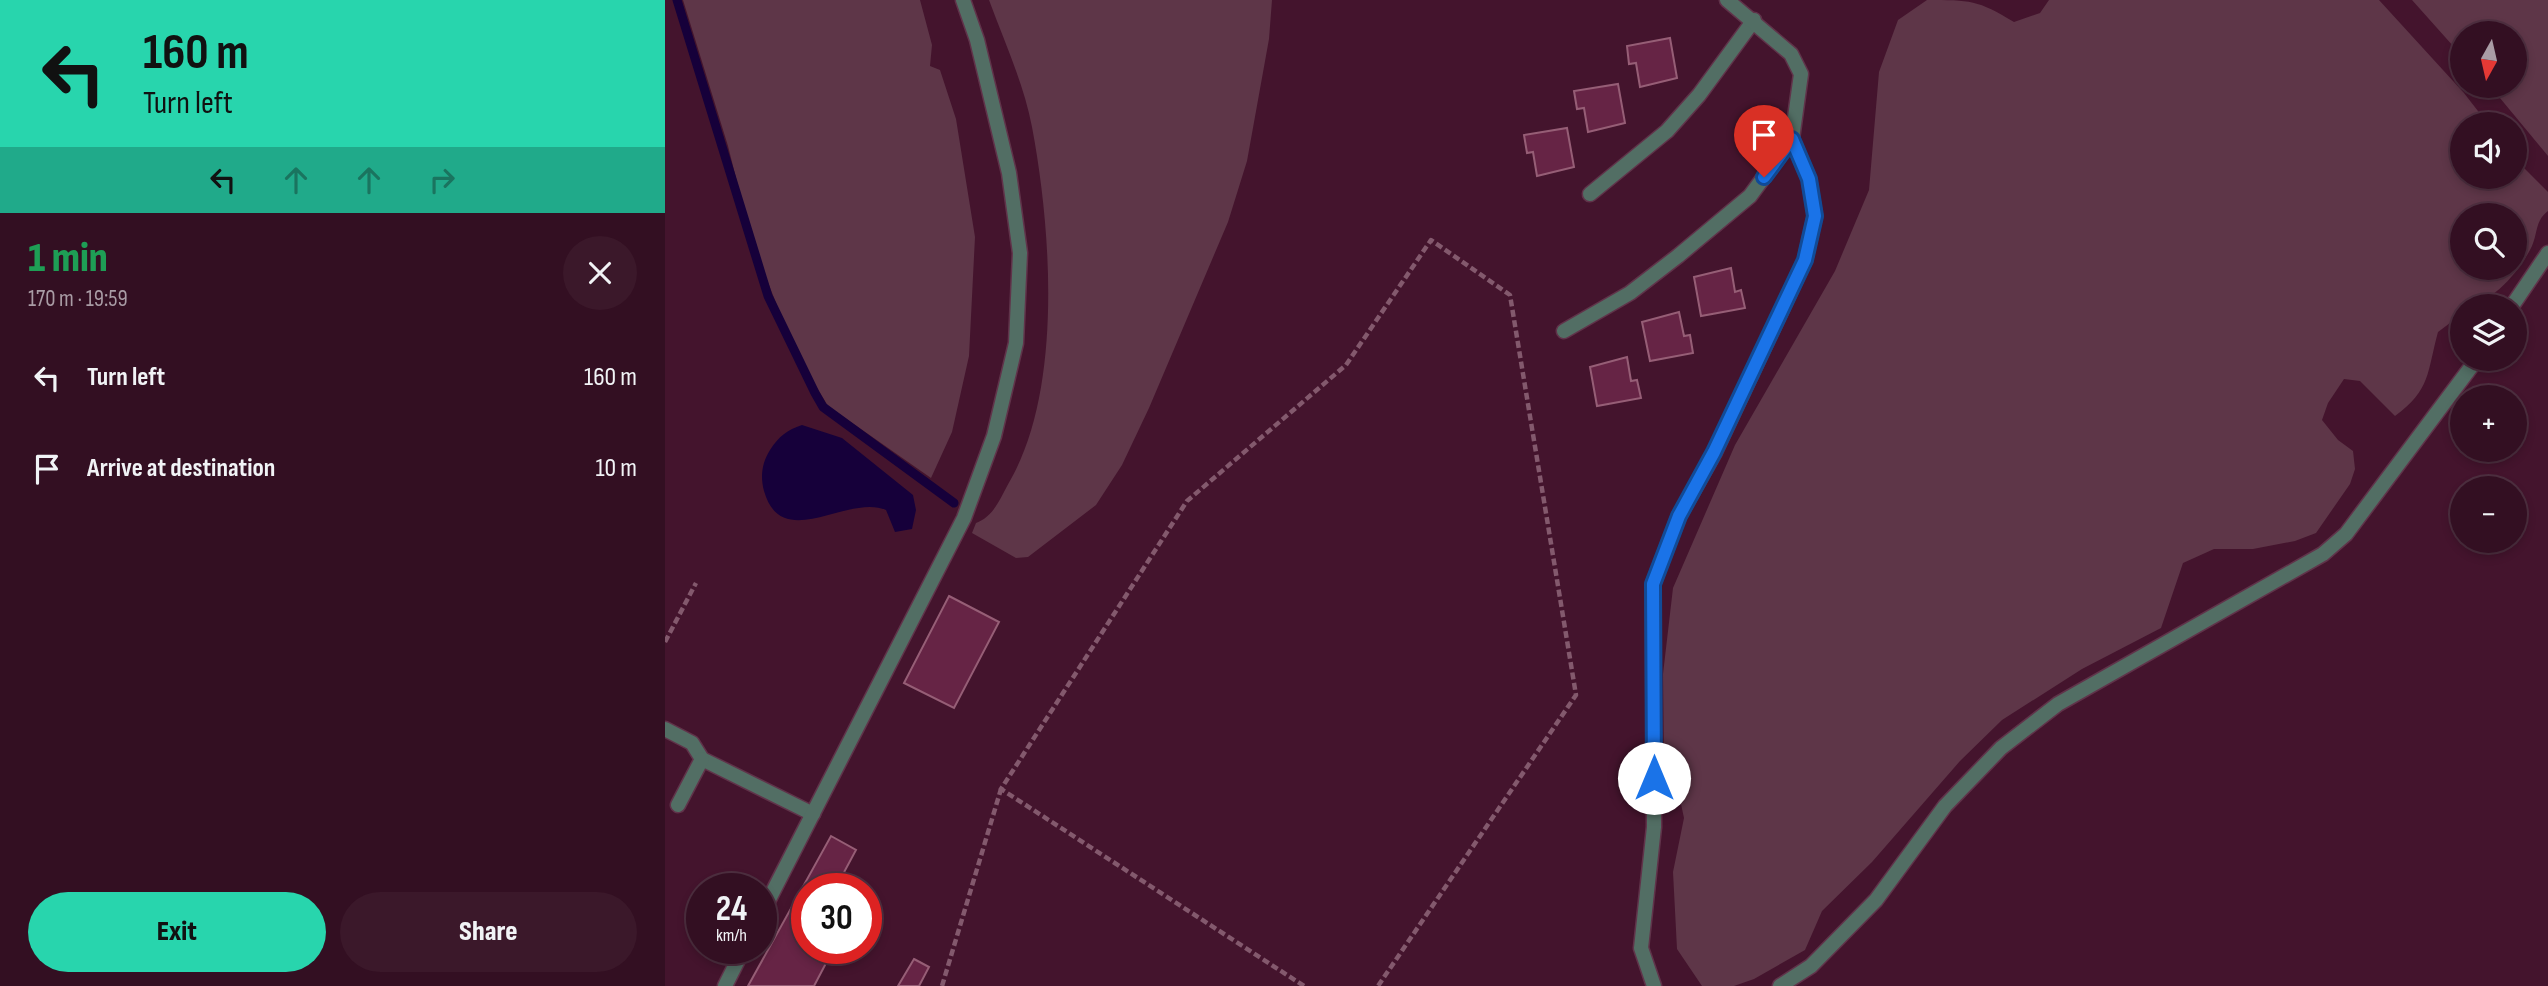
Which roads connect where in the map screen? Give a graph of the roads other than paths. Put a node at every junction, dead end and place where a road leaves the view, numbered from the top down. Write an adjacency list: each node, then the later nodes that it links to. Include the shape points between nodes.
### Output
1 (964, 0): 13 (street, via 1010,173 1020,253 1016,343 994,436 964,518)
2 (1727, 0): 3 (street)
3 (1754, 20): 4 (street, via 1791,54 1801,74); 5 (street, via 1667,131)
4 (1792, 139): 8 (street, via 1750,196 1630,293); 17 (street, via 1809,179 1815,216 1805,260 1679,516 1653,584 1654,827 1641,948)
5 (1590, 194)
6 (2548, 253): 7 (street)
7 (2520, 294)
8 (1564, 331)
9 (2468, 371): 18 (street, via 2346,534 2323,554 2059,704 2001,748 1945,806 1876,900 1811,966)
10 (665, 729): 11 (street, via 692,743)
11 (702, 759): 12 (street); 13 (street)
12 (678, 805)
13 (813, 814): 14 (street)
14 (777, 884)
15 (736, 964): 16 (street)
16 (725, 986)
17 (1654, 986)
18 (1780, 986)

